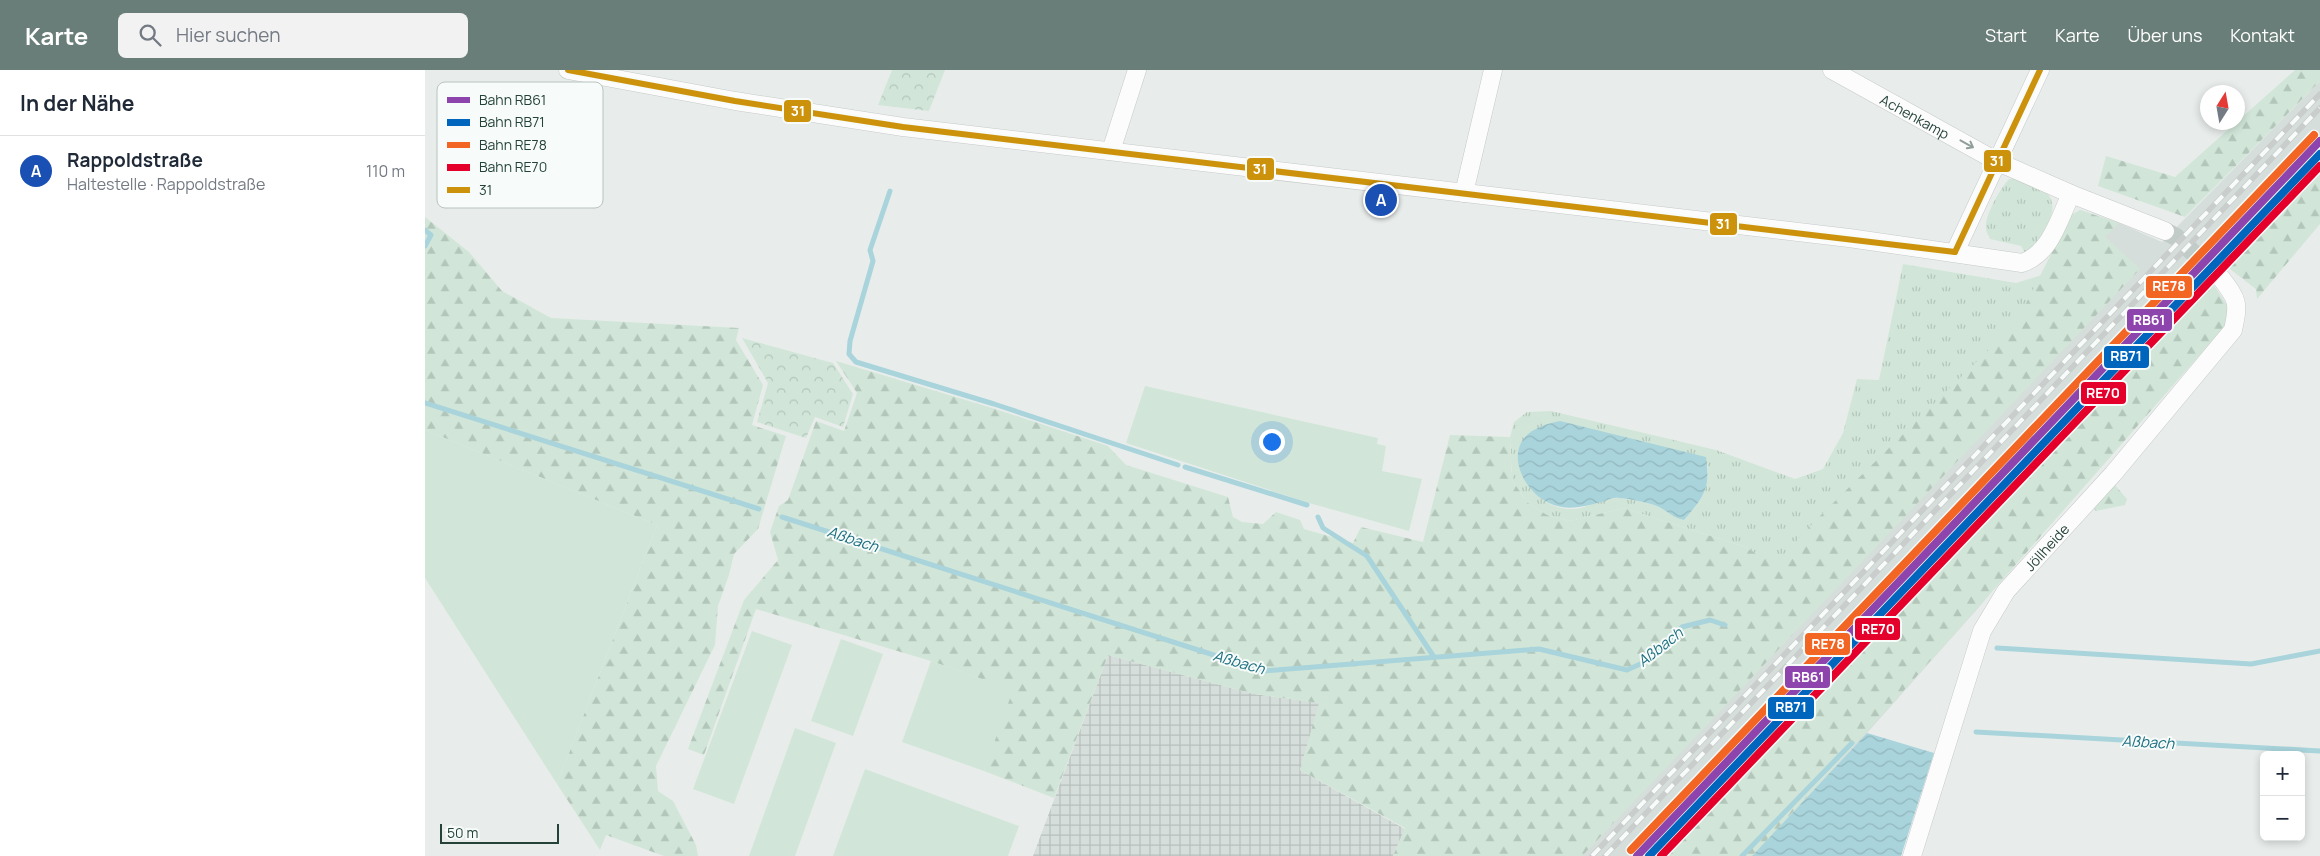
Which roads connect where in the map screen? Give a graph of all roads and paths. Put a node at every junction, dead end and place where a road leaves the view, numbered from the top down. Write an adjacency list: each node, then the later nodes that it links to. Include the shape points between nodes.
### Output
1 (568, 70): 6 (street)
2 (1137, 70): 7 (street)
3 (1493, 70): 9 (street)
4 (1832, 70): 8 (street, Achenkamp, one-way to 8)
5 (2040, 70): 8 (street)
6 (594, 73): 7 (street, via 894,126)
7 (1111, 151): 9 (street)
8 (1998, 162): 10 (street); 12 (street)
9 (1465, 193): 12 (street)
10 (2071, 194): 11 (street); 12 (street, via 2046,246 2033,259 2022,262)
11 (2165, 231)
12 (1955, 252)
13 (2221, 278): 14 (street, Jöllheide, via 2236,297 2233,330 2113,474 2006,591 1982,631)
14 (1912, 856)

